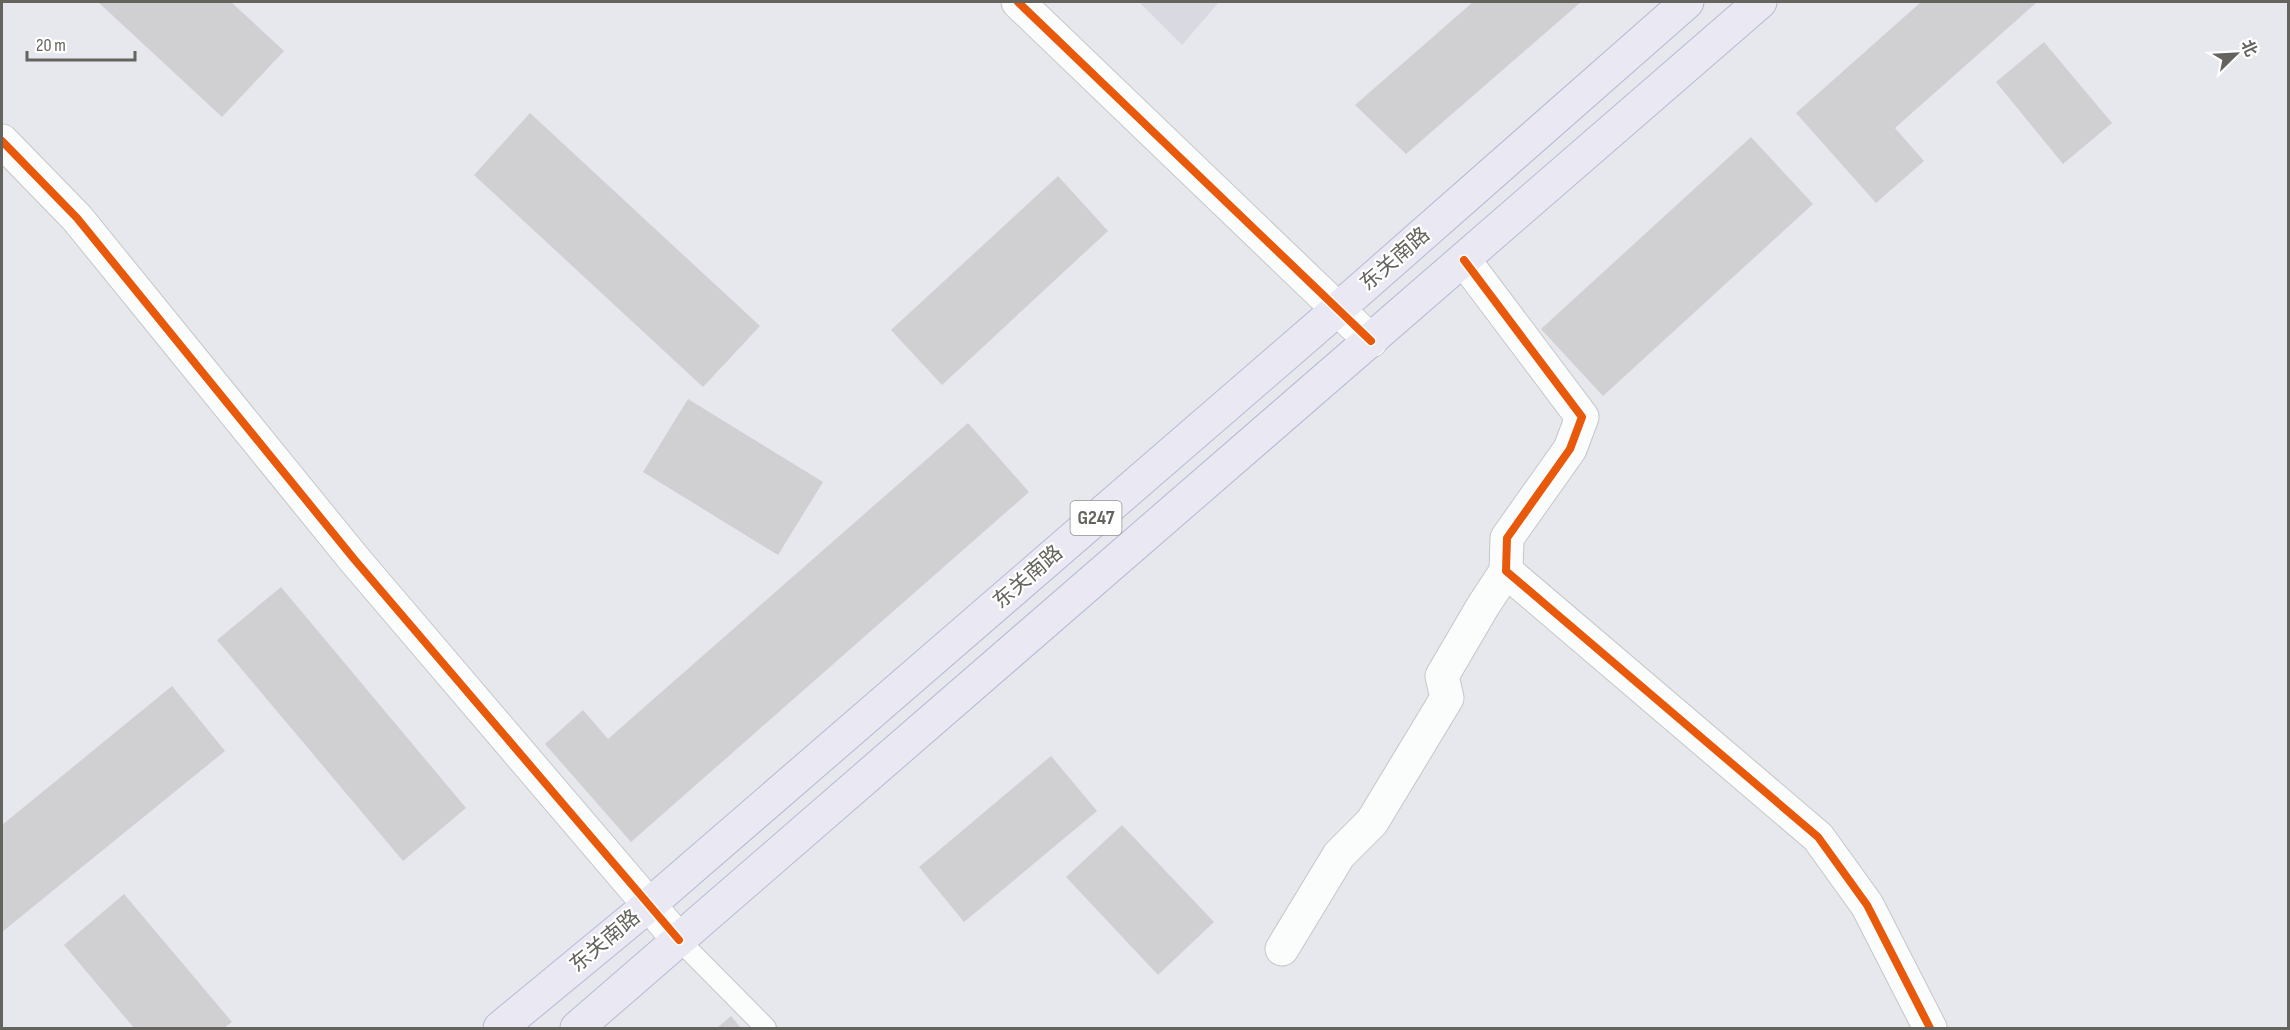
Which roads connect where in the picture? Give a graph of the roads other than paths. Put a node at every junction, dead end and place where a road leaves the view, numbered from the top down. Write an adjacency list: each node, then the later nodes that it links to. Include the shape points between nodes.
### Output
1 (1018, 2): 6 (street)
2 (1687, 2): 6 (main road, 东关南路 / G247)
3 (1760, 2): 5 (main road, G247)
4 (2, 141): 9 (street, via 77,218 354,559)
5 (1464, 260): 7 (main road, G247); 8 (street, via 1582,417 1570,449 1506,538)
6 (1338, 309): 7 (street); 9 (main road, 东关南路 / G247)
7 (1371, 342): 10 (main road, G247)
8 (1506, 571): 11 (street, via 1442,676 1447,698 1372,822 1339,855); 15 (street, via 1818,837 1867,905)
9 (649, 905): 10 (street); 12 (main road, 东关南路 / G247)
10 (679, 940): 13 (main road, G247); 14 (lane)
11 (1282, 949)
12 (500, 1029)
13 (577, 1029)
14 (766, 1029)
15 (1930, 1029)

